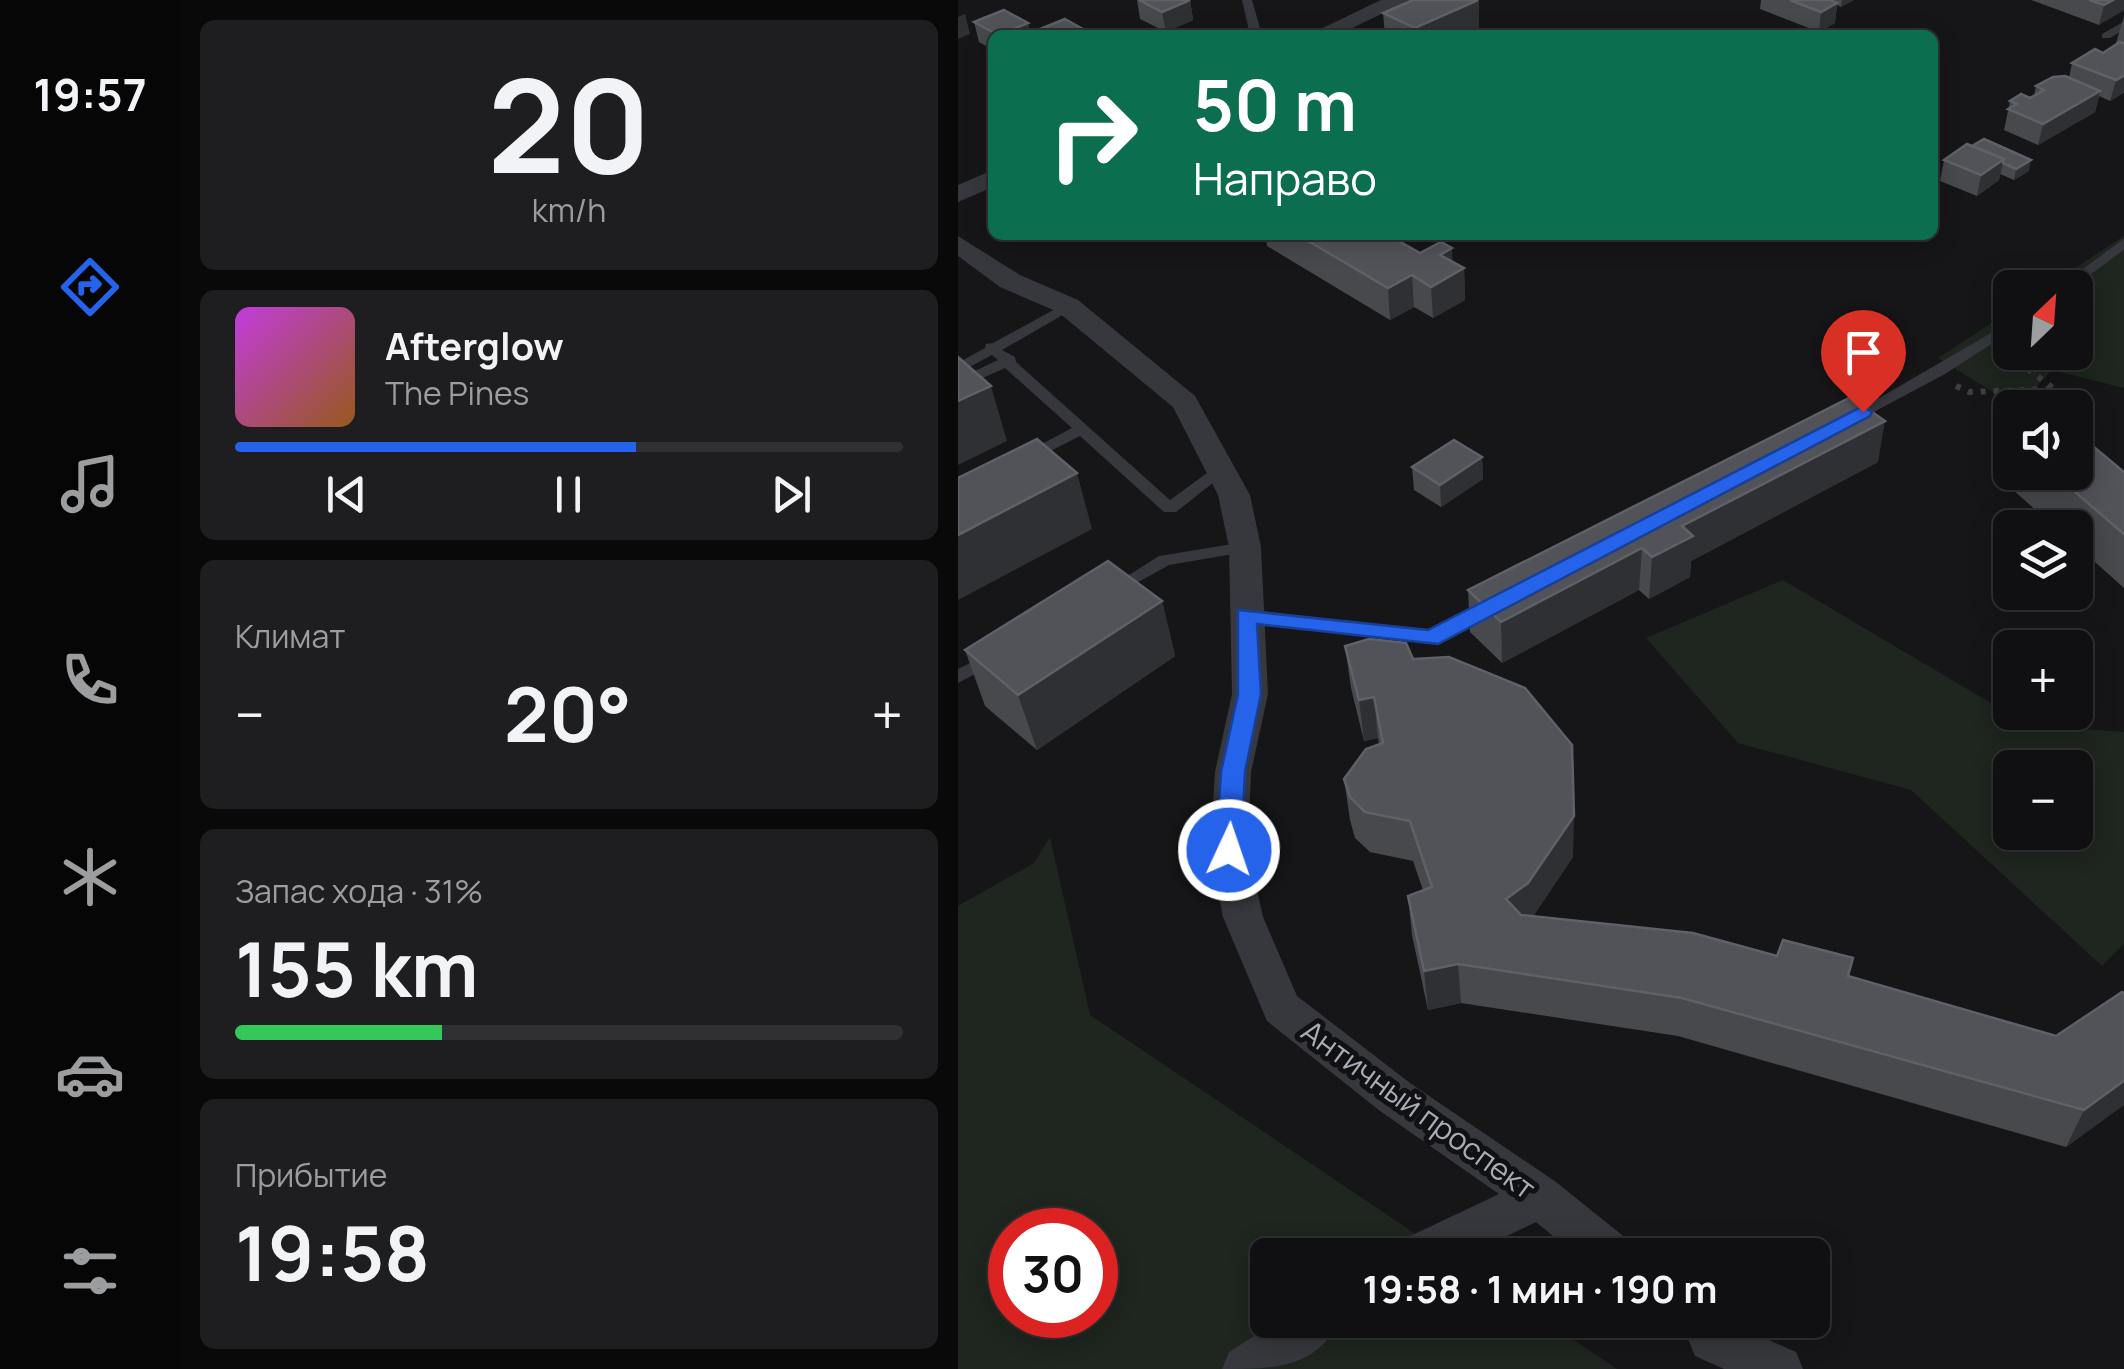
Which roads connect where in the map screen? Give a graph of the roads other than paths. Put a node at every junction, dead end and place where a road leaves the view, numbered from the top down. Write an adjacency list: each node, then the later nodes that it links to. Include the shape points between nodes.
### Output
1 (1247, 0): 4 (lane)
2 (1398, 0): 5 (street)
3 (2124, 24): 6 (lane)
4 (1255, 30)
5 (1330, 30)
6 (2106, 36)
7 (988, 180): 8 (street)
8 (958, 194)
9 (2124, 242): 11 (lane)
10 (958, 244): 12 (street, Античный проспект, via 1010,281)
11 (2087, 270)
12 (1068, 306): 14 (lane); 20 (street, Античный проспект, via 1185,402)
13 (1993, 338): 19 (lane)
14 (991, 347): 15 (lane); 16 (lane)
15 (1010, 360): 17 (lane); 18 (lane)
16 (958, 369)
17 (958, 384)
18 (1083, 428): 20 (lane, via 1170,508); 21 (lane)
19 (1828, 430)
20 (1222, 468): 22 (street, Античный проспект)
21 (1005, 470)
22 (1245, 547): 23 (lane, via 1165,560); 25 (street, Античный проспект)
23 (1096, 600)
24 (1504, 602): 25 (lane, via 1430,638)
25 (1246, 615): 28 (street, Античный проспект, via 1250,694 1233,772 1229,850 1243,918 1282,1008 1394,1097)
26 (1010, 648): 27 (lane)
27 (958, 677)
28 (1540, 1197): 29 (street); 30 (street, Античный проспект)
29 (1455, 1238)
30 (1590, 1238)
31 (1294, 1338): 33 (street)
32 (1710, 1342): 34 (street)
33 (1246, 1369)
34 (1779, 1369)

